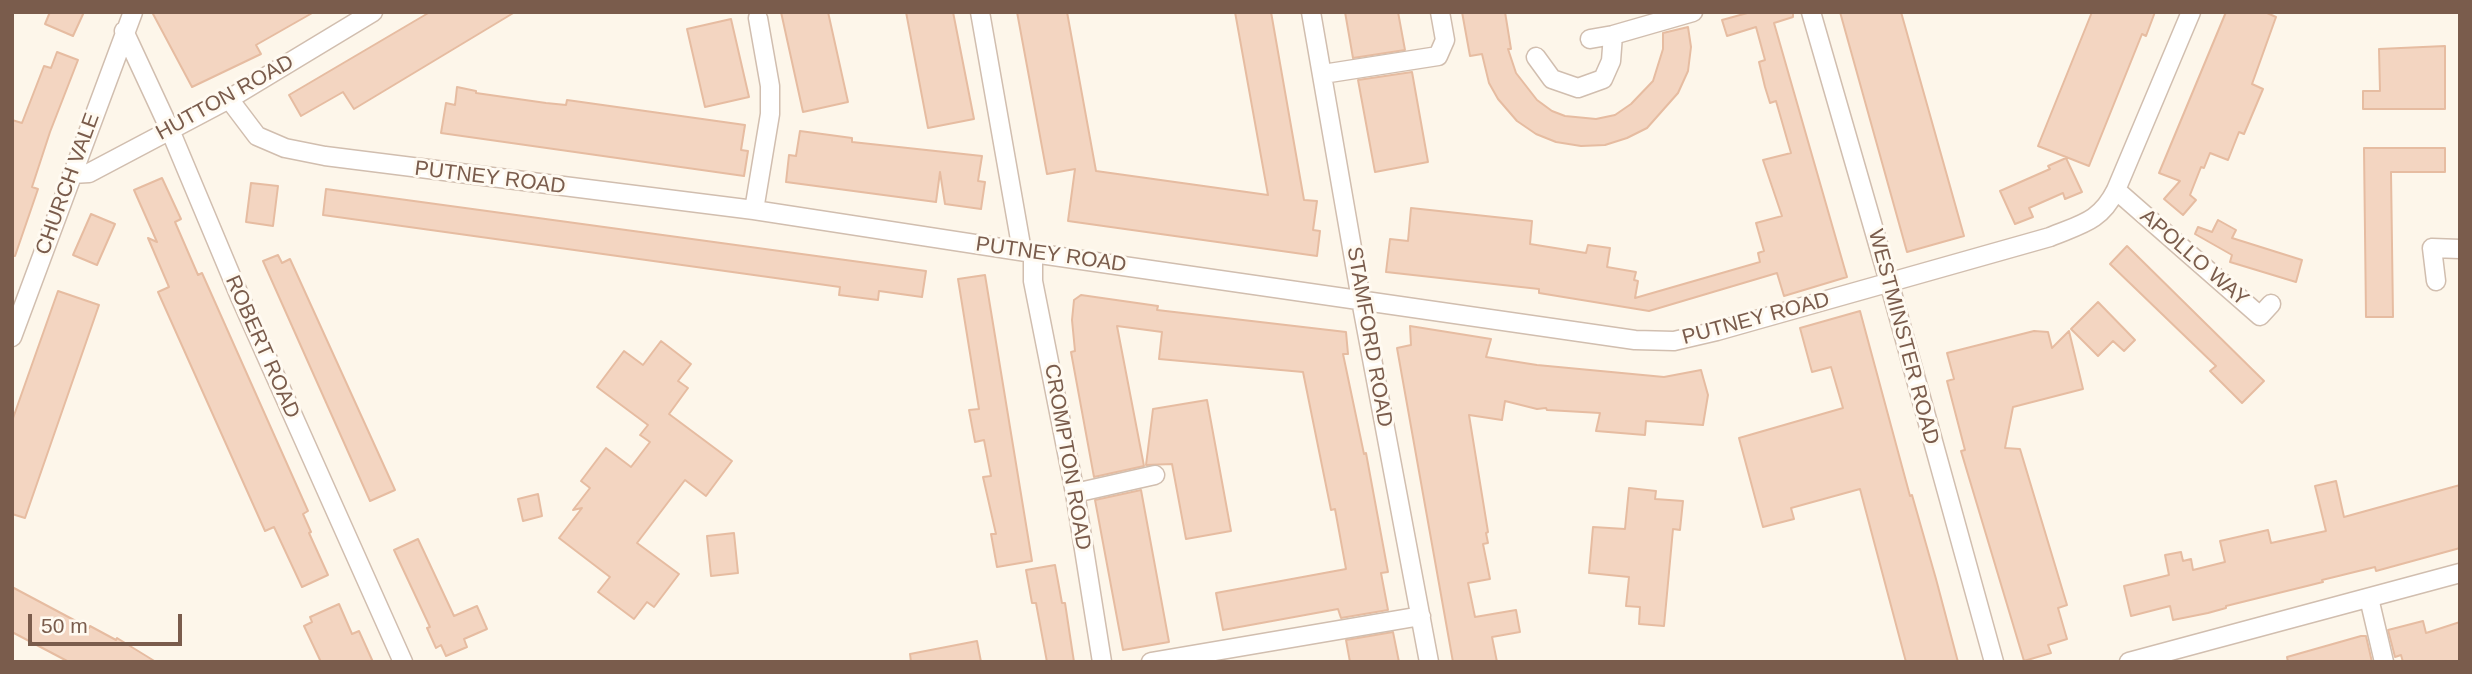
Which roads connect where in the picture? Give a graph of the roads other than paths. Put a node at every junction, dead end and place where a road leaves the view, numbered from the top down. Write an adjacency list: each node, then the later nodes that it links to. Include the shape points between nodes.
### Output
1 (133, 12): 10 (street, CHURCH VALE)
2 (373, 12): 15 (street, HUTTON ROAD)
3 (980, 12): 21 (street, CROMPTON ROAD)
4 (1311, 12): 14 (street, STAMFORD ROAD)
5 (1440, 12): 14 (street, via 1445,40 1438,56)
6 (1693, 12): 11 (street)
7 (1811, 12): 23 (street, WESTMINSTER ROAD)
8 (2191, 12): 18 (street, PUTNEY ROAD)
9 (758, 18): 19 (street, via 770,114)
10 (124, 31): 16 (street, ROBERT ROAD); 17 (street, CHURCH VALE)
11 (1613, 35): 12 (street); 13 (street, via 1611,61 1603,79 1578,88 1552,79)
12 (1590, 39)
13 (1536, 58)
14 (1323, 74): 24 (street, STAMFORD ROAD)
15 (229, 99): 16 (street, HUTTON ROAD); 19 (street, PUTNEY ROAD, via 257,136 285,148)
16 (170, 130): 17 (street, HUTTON ROAD, via 89,173); 32 (street, ROBERT ROAD)
17 (72, 174): 26 (street, CHURCH VALE)
18 (2116, 190): 23 (street, PUTNEY ROAD, via 2099,215 2050,237); 25 (street, APOLLO WAY, via 2260,316)
19 (754, 210): 21 (street, PUTNEY ROAD)
20 (2460, 249): 22 (street, via 2432,248)
21 (1028, 252): 24 (street, PUTNEY ROAD); 28 (street, CROMPTON ROAD)
22 (2436, 281)
23 (1889, 282): 24 (street, PUTNEY ROAD, via 1674,341 1635,340); 36 (street, WESTMINSTER ROAD)
24 (1363, 301): 31 (street, STAMFORD ROAD)
25 (2271, 304)
26 (12, 337)
27 (1155, 475): 28 (street)
28 (1075, 493): 33 (street, CROMPTON ROAD)
29 (2460, 573): 30 (street)
30 (2369, 598): 37 (street); 38 (street)
31 (1421, 616): 34 (street); 35 (street, STAMFORD ROAD)
32 (404, 662)
33 (1102, 662)
34 (1151, 662)
35 (1429, 662)
36 (1994, 662)
37 (2129, 662)
38 (2384, 662)

